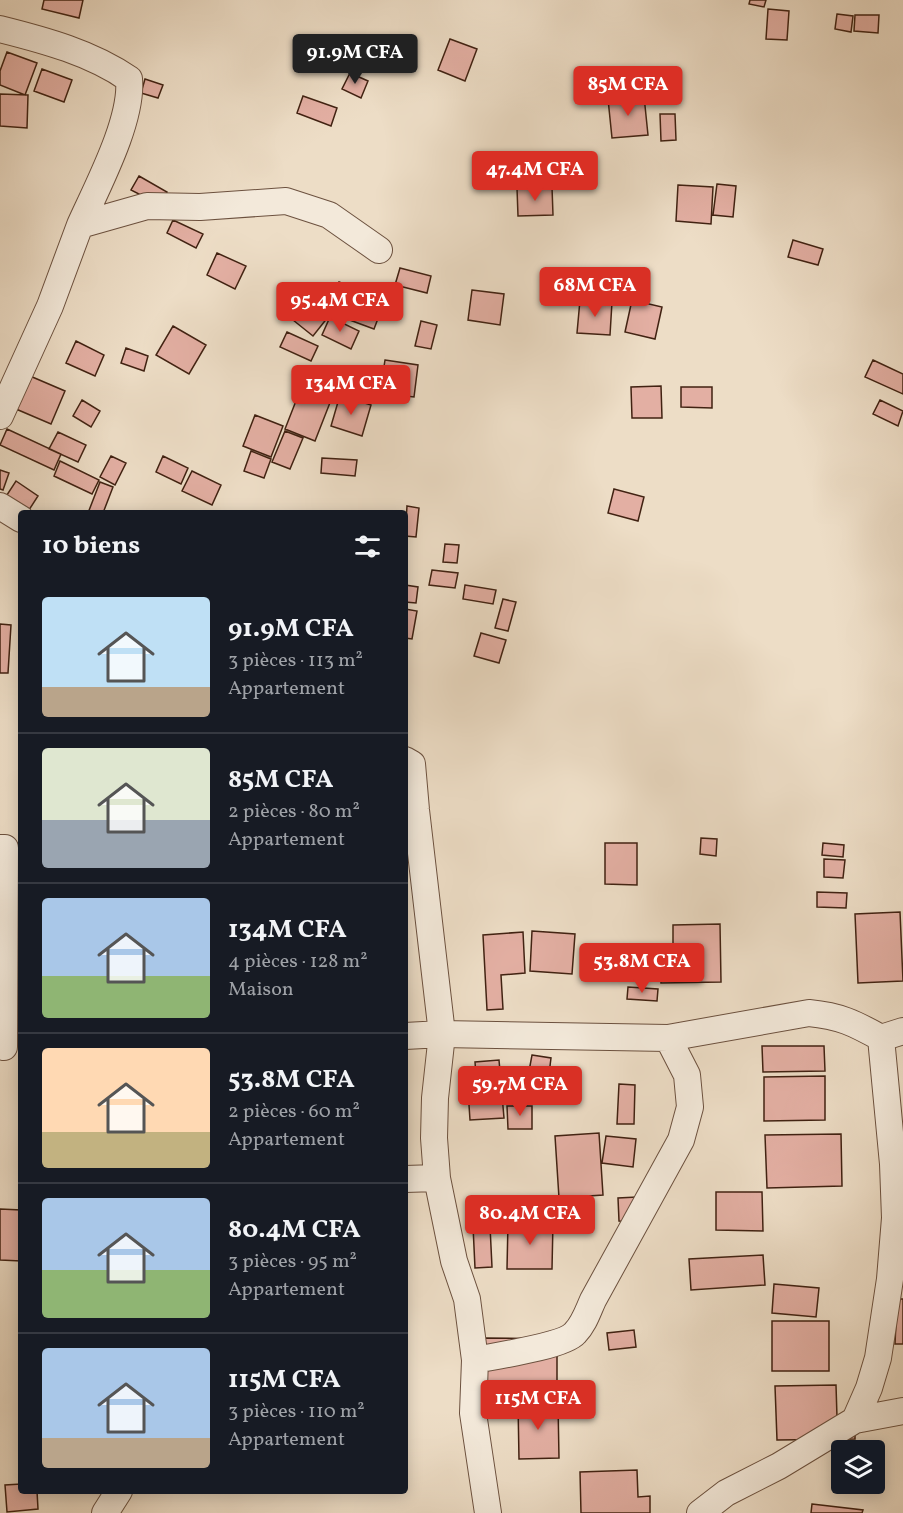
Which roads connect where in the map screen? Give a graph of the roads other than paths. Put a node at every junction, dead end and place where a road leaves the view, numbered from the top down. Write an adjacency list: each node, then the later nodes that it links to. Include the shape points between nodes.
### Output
1 (0, 29): 2 (street, via 43,40 114,68 129,79 130,92 116,143)
2 (80, 225): 3 (street, via 147,206 286,201 329,215); 4 (street, via 50,306)
3 (379, 250)
4 (0, 416)
5 (0, 506): 6 (street)
6 (18, 517)
7 (408, 762): 9 (street, via 412,764 415,784)
8 (0, 848): 13 (street, via 5,848)
9 (442, 1034): 11 (street); 12 (street); 15 (street, via 435,1118)
10 (892, 1034): 12 (street, via 849,1020 808,1013); 14 (street)
11 (408, 1036)
12 (668, 1038): 17 (street, via 687,1075 690,1107 681,1140 585,1319 574,1335 560,1342)
13 (8, 1047)
14 (898, 1164): 19 (street, via 883,1329 875,1368)
15 (437, 1178): 16 (street); 17 (street, via 454,1261 467,1299)
16 (408, 1179)
17 (475, 1360): 22 (street, via 473,1413)
18 (903, 1411): 19 (street)
19 (855, 1420): 23 (street, via 779,1467 726,1493)
20 (117, 1494): 21 (street)
21 (105, 1513)
22 (488, 1513)
23 (700, 1513)

